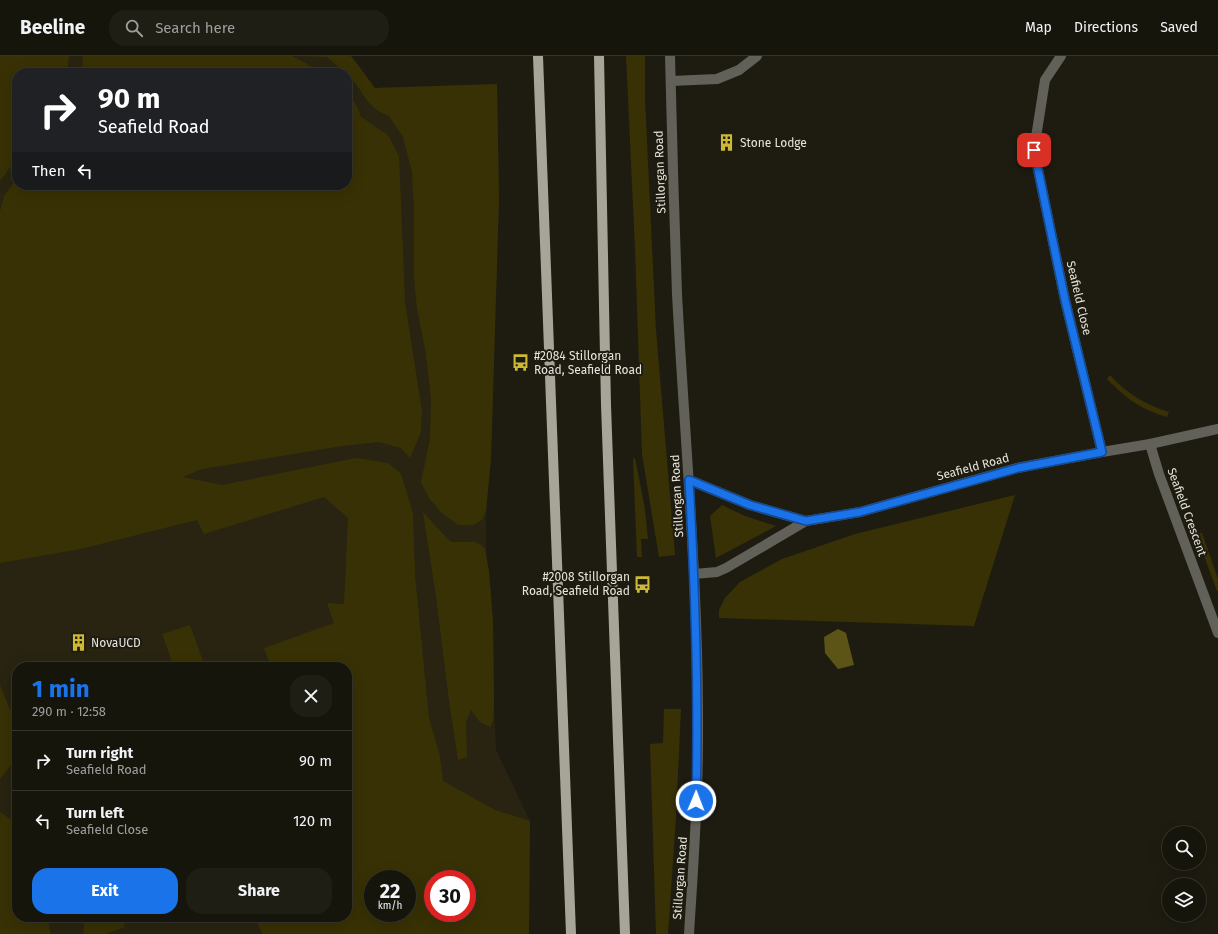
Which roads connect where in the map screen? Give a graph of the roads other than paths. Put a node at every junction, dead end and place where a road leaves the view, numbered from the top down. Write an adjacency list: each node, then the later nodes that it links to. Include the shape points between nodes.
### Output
1 (538, 56): 14 (main road)
2 (599, 56): 15 (main road, via 606,405)
3 (670, 56): 6 (street, Stillorgan Road)
4 (757, 56): 6 (street, via 739,70 717,79)
5 (1060, 56): 9 (street, Seafield Close, via 1045,80 1034,150 1065,300)
6 (671, 80): 10 (street, Stillorgan Road, via 677,295)
7 (1218, 429): 8 (street, Seafield Road)
8 (1150, 444): 9 (street, Seafield Road); 13 (street, Seafield Crescent)
9 (1102, 452): 11 (street, Seafield Road, via 1018,468 860,512)
10 (689, 480): 11 (street, Seafield Road, via 750,505); 12 (street, Stillorgan Road)
11 (806, 521): 12 (street, Seafield Road, via 726,568 717,572)
12 (694, 574): 16 (street, Stillorgan Road, via 698,740 696,832)
13 (1218, 633)
14 (571, 934)
15 (625, 934)
16 (689, 934)

